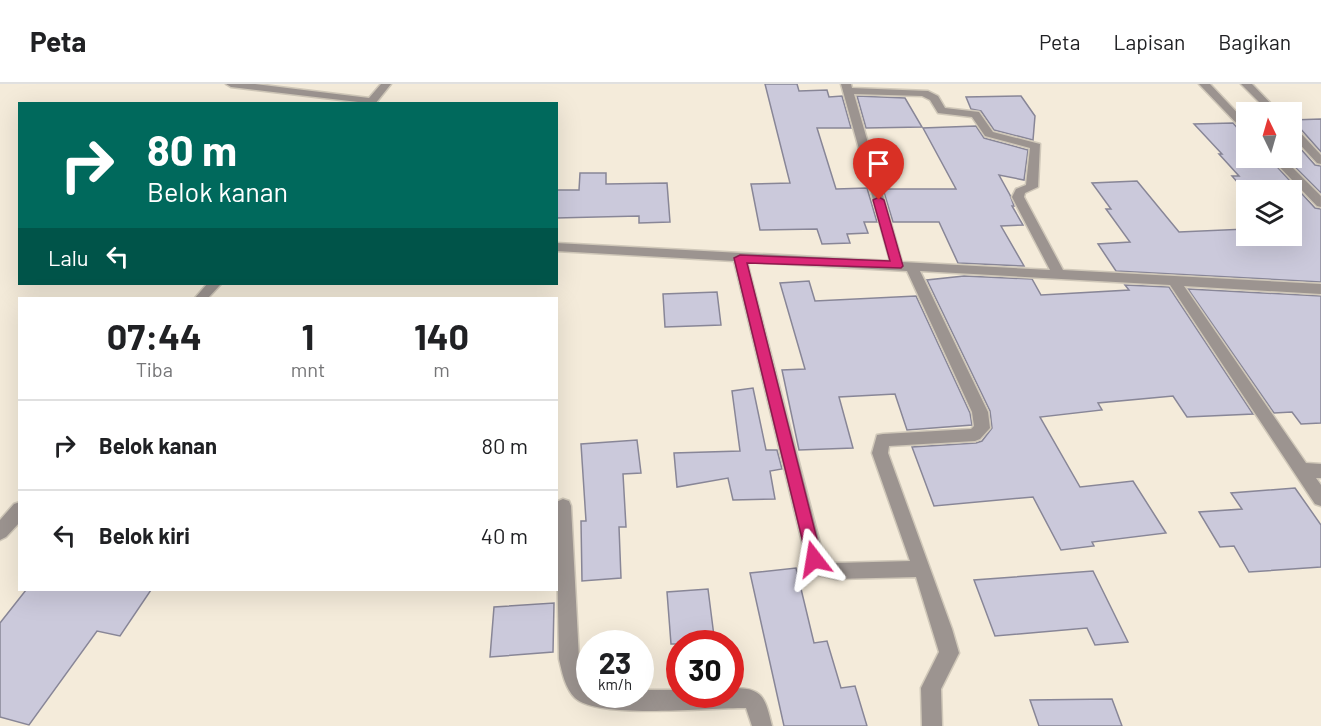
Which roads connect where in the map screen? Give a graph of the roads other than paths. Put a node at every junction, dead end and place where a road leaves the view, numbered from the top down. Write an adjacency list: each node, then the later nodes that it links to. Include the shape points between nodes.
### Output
1 (231, 84): 6 (street)
2 (386, 84): 6 (street)
3 (1204, 84): 8 (street)
4 (1246, 84): 7 (street)
5 (847, 87): 15 (street); 16 (street, via 924,93 934,98 942,111 975,114 989,134 1036,146 1032,187 1018,196)
6 (370, 102)
7 (1264, 102)
8 (1236, 117)
9 (1302, 140): 10 (street)
10 (1321, 160)
11 (1287, 168): 12 (street)
12 (1321, 203)
13 (558, 247): 14 (street)
14 (740, 258): 15 (street); 27 (street, via 814,559 824,569 836,571)
15 (904, 266): 16 (street); 27 (street, via 980,412 982,428 975,435 883,440 883,465)
16 (1059, 275): 17 (street)
17 (1173, 280): 19 (street); 21 (street)
18 (213, 285): 20 (street)
19 (1321, 289)
20 (202, 297)
21 (1301, 470): 22 (street); 23 (street)
22 (1321, 471)
23 (1321, 499)
24 (563, 507): 28 (street, via 569,659 574,681 588,695 614,700 750,698 757,705)
25 (18, 511): 26 (street)
26 (0, 532)
27 (922, 569): 29 (street, via 949,653 931,688)
28 (762, 726)
29 (932, 726)

